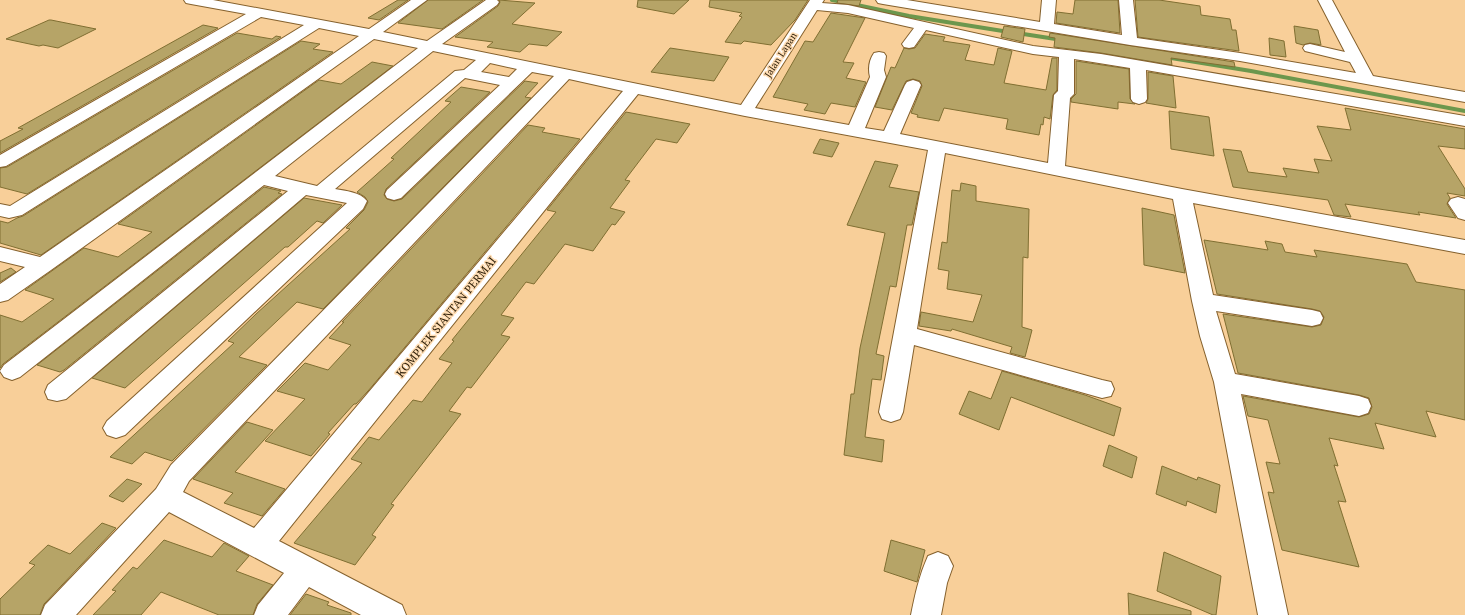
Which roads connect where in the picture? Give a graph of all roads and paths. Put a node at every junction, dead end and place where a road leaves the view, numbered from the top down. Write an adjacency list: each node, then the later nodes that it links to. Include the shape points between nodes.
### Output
1 (191, 0): 7 (street)
2 (420, 0): 14 (street)
3 (884, 0): 13 (street, via 976,10)
4 (1049, 0): 15 (street)
5 (1126, 0): 16 (street)
6 (1325, 0): 23 (street)
7 (218, 2): 10 (street)
8 (492, 2): 18 (street)
9 (815, 3): 12 (street, via 848,8); 34 (street, Jalan Lapan)
10 (255, 8): 11 (street); 40 (street)
11 (317, 23): 14 (street); 46 (street, via 15,211)
12 (922, 26): 13 (street); 17 (street)
13 (1000, 33): 15 (street); 15 (street)
14 (371, 34): 18 (street); 49 (street)
15 (1048, 38): 16 (street); 20 (street)
16 (1130, 41): 28 (street, via 1240,57)
17 (909, 44)
18 (430, 46): 22 (street); 42 (street)
19 (1310, 48): 23 (street)
20 (1066, 54): 24 (street); 41 (street)
21 (879, 56): 35 (street, via 876,70)
22 (488, 58): 25 (street); 29 (street, via 469,74)
23 (1355, 59): 28 (street)
24 (1138, 66): 33 (street); 36 (street)
25 (528, 67): 27 (street); 29 (street)
26 (460, 74): 43 (street)
27 (565, 74): 31 (street); 61 (street, via 180,473)
28 (1366, 80): 32 (street)
29 (512, 82): 44 (street)
30 (913, 84): 35 (street)
31 (633, 89): 34 (street); 62 (street, KOMPLEK SIANTAN PERMAI)
32 (1465, 97)
33 (1139, 99)
34 (746, 111): 37 (street)
35 (881, 113): 37 (street); 38 (street)
36 (1465, 121)
37 (855, 131): 38 (street)
38 (890, 137): 39 (street)
39 (937, 146): 41 (street); 53 (street)
40 (0, 162)
41 (1056, 170): 45 (street)
42 (260, 178): 43 (street); 54 (street)
43 (311, 191): 57 (street); 60 (street, via 351,198 357,201 356,205)
44 (394, 194)
45 (1182, 195): 47 (street); 51 (street)
46 (0, 210)
47 (1465, 247)
48 (0, 254): 49 (street)
49 (44, 264): 50 (street)
50 (0, 295)
51 (1203, 300): 52 (street); 55 (street, via 1214,349)
52 (1312, 318)
53 (905, 334): 56 (street); 59 (street)
54 (12, 370)
55 (1226, 382): 58 (street); 69 (street)
56 (1102, 389)
57 (57, 392)
58 (1359, 406)
59 (891, 412)
60 (116, 428)
61 (166, 497): 62 (street); 65 (street)
62 (258, 544): 64 (street)
63 (938, 566): 68 (street)
64 (305, 569): 66 (street); 67 (street)
65 (56, 615)
66 (269, 615)
67 (390, 615)
68 (926, 615)
69 (1273, 615)

